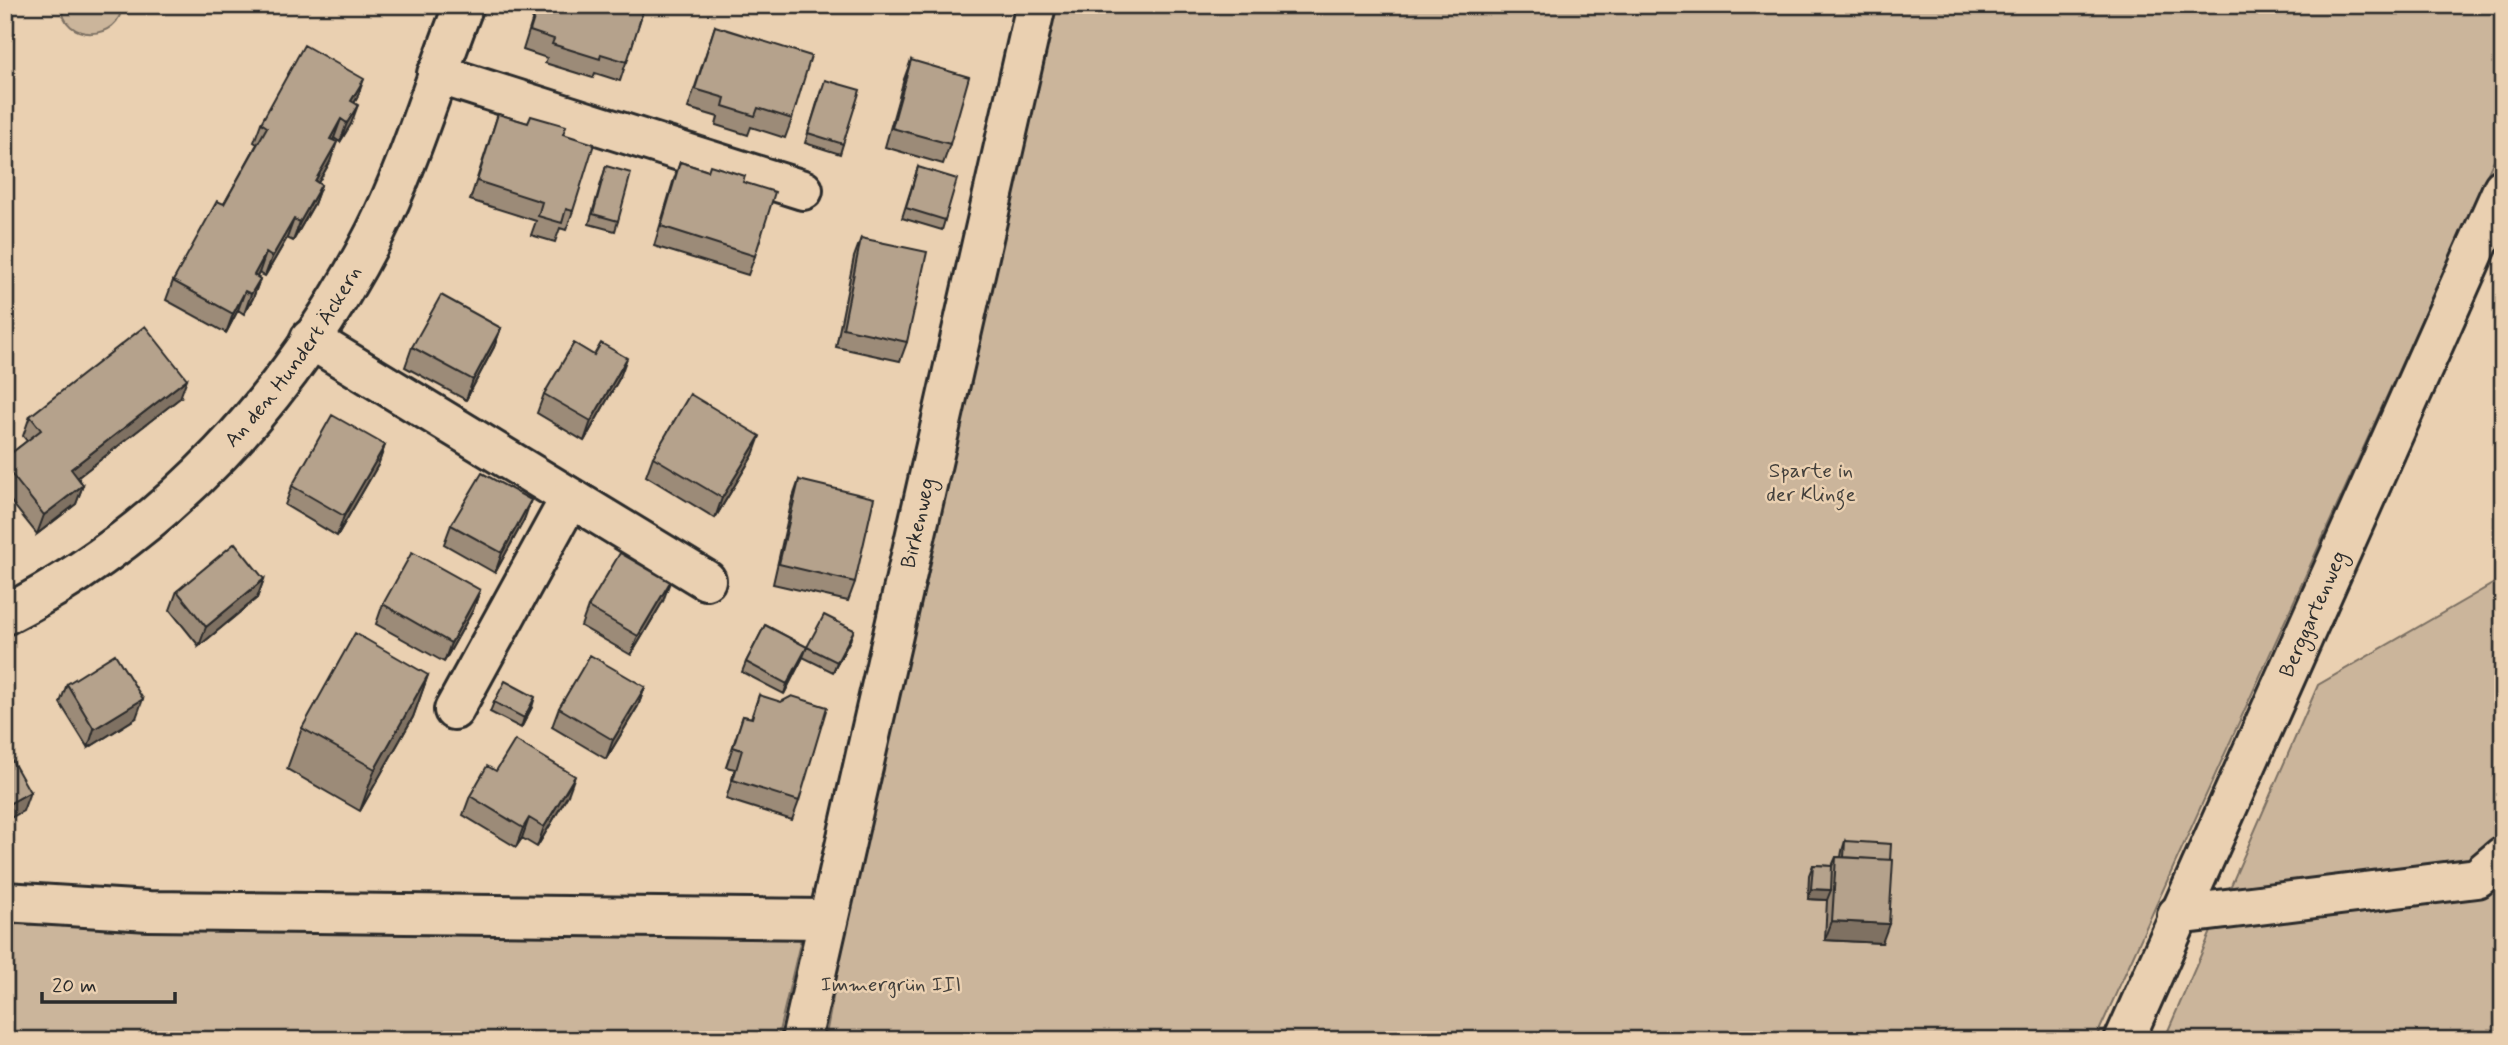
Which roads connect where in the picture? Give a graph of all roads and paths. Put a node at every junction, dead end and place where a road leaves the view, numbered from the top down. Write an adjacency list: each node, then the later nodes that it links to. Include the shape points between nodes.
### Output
1 (464, 5): 3 (street, An den Hundert Äckern)
2 (1036, 5): 14 (street, Birkenweg)
3 (437, 74): 5 (street); 6 (street, An den Hundert Äckern, via 376,231)
4 (2503, 188): 13 (street, Berggartenweg)
5 (803, 190)
6 (310, 339): 7 (street); 9 (street, An den Hundert Äckern, via 248,425 182,494 114,550)
7 (570, 498): 8 (street); 10 (street)
8 (706, 580)
9 (5, 615)
10 (454, 710)
11 (2503, 856): 13 (street, via 2477,878)
12 (5, 902): 14 (street, via 149,911)
13 (2177, 915): 16 (street, Berggartenweg)
14 (826, 919): 15 (street, Birkenweg)
15 (800, 1040)
16 (2124, 1040)

